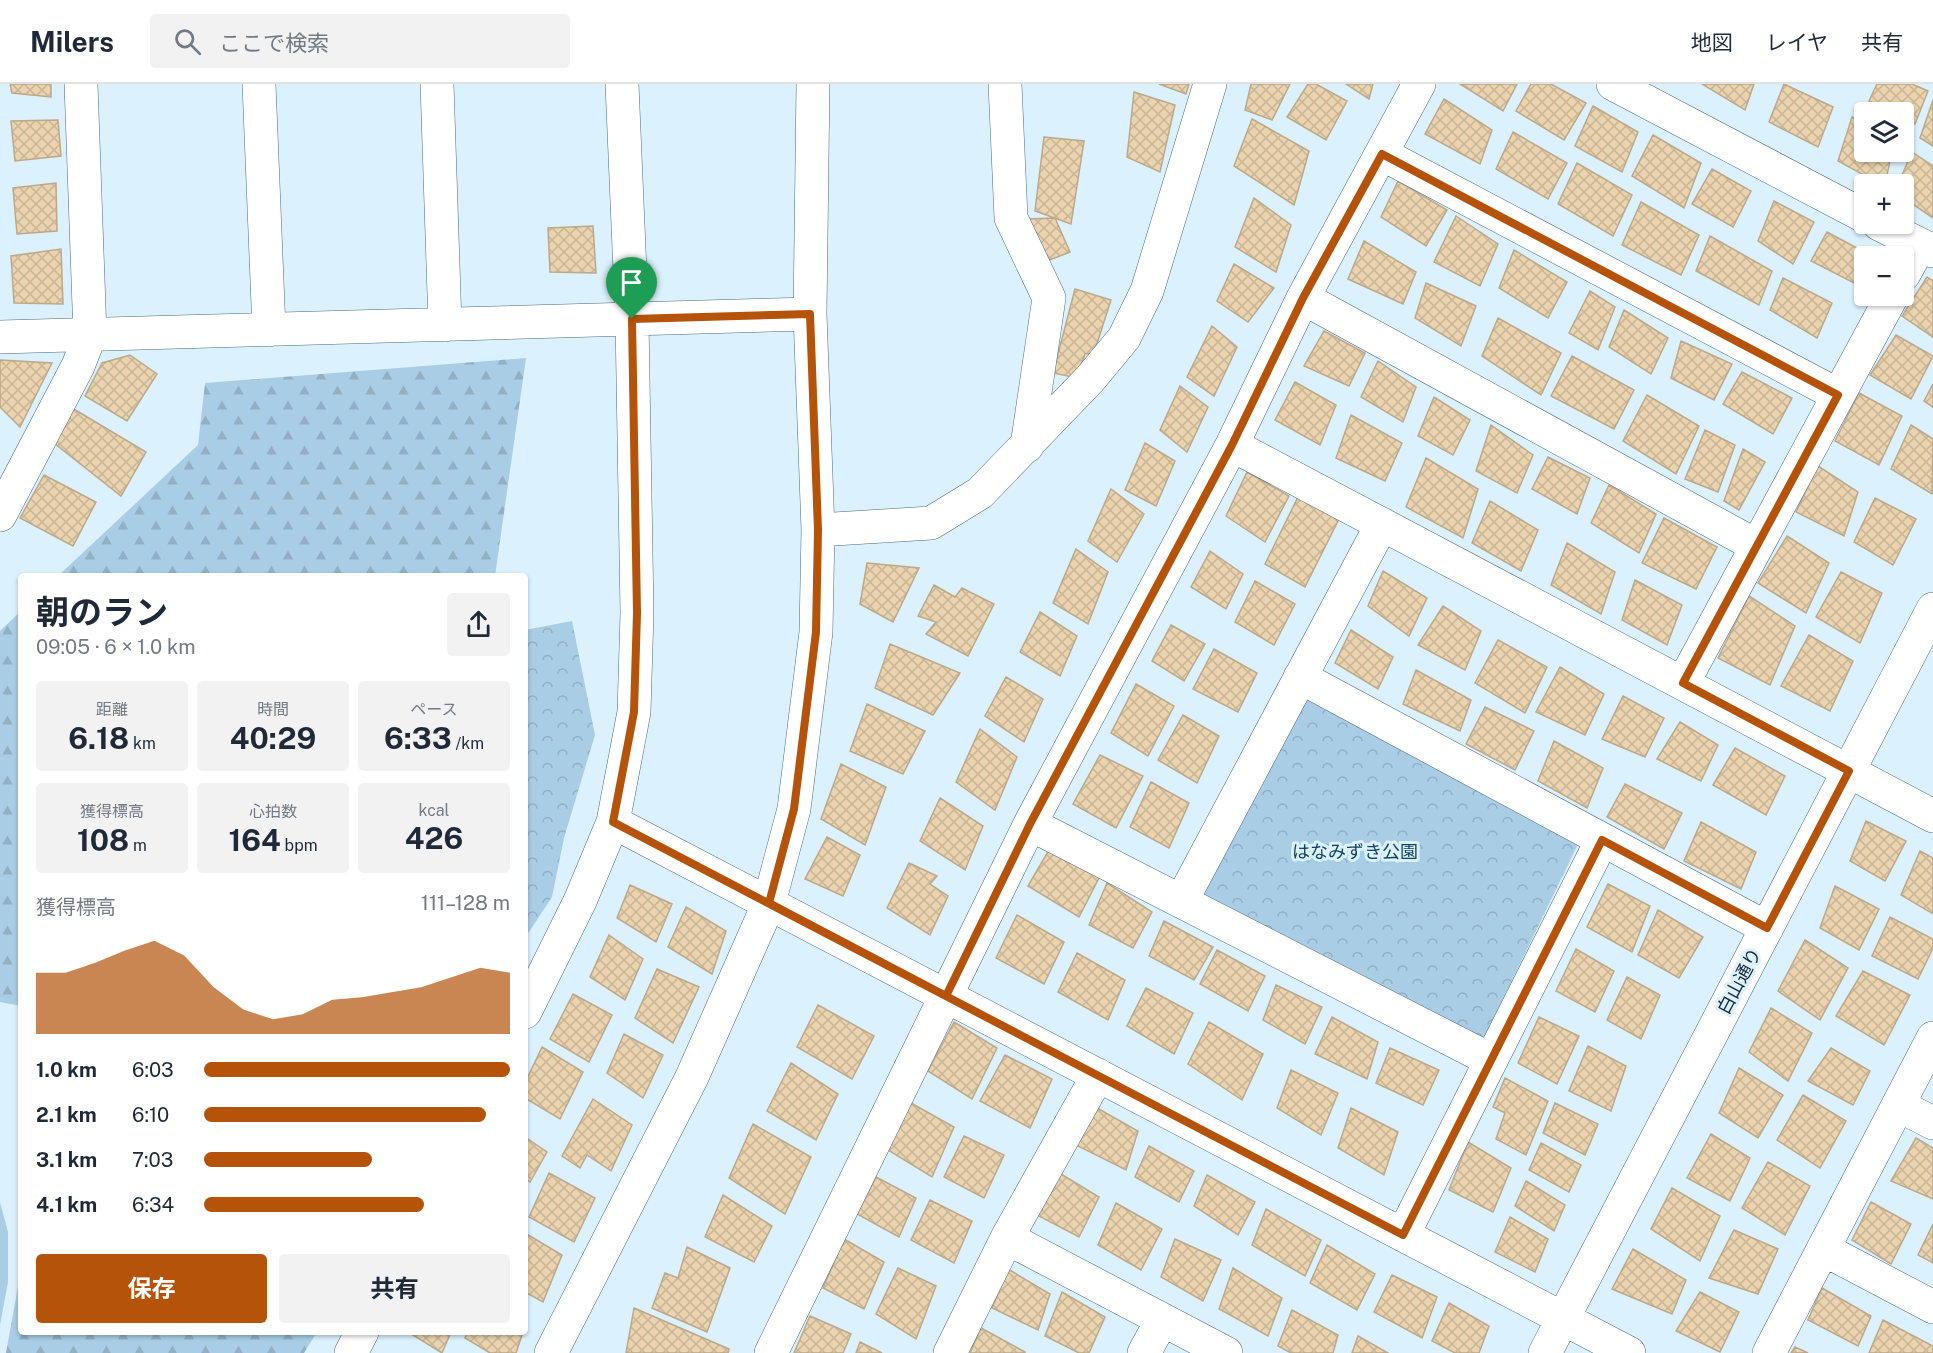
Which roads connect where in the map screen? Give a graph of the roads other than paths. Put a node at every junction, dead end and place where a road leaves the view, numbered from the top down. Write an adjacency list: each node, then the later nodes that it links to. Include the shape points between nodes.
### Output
1 (81, 84): 21 (street)
2 (259, 84): 20 (street)
3 (437, 84): 19 (street)
4 (622, 84): 18 (street)
5 (813, 84): 17 (street)
6 (1005, 84): 25 (street, via 1011,218 1049,298)
7 (1210, 84): 25 (street, via 1147,291 1124,338)
8 (1419, 84): 10 (street)
9 (1613, 84): 11 (street)
10 (1382, 154): 15 (street); 23 (street)
11 (1854, 211)
12 (1899, 234): 13 (street)
13 (1926, 248): 14 (street)
14 (1914, 262)
15 (1303, 298): 24 (street); 29 (street)
16 (1887, 306): 23 (street)
17 (810, 314): 18 (street); 28 (street)
18 (632, 319): 19 (street); 35 (street, via 637,613 634,712)
19 (445, 325): 20 (street)
20 (269, 330): 21 (street)
21 (90, 335): 22 (street); 26 (street, via 78,366)
22 (0, 337)
23 (1838, 395): 29 (street)
24 (1232, 445): 27 (street); 36 (street)
25 (1027, 446): 28 (street, via 980,493 931,523)
26 (0, 515)
27 (1382, 524): 31 (street); 32 (street)
28 (818, 530): 39 (street, via 816,632 794,809)
29 (1757, 546): 32 (street)
30 (1933, 609): 33 (street, 白山通り)
31 (1300, 676): 37 (street); 38 (street)
32 (1683, 683): 33 (street)
33 (1849, 771): 34 (street); 40 (street, 白山通り)
34 (1933, 816)
35 (613, 822): 39 (street); 42 (street, via 580,901)
36 (1030, 824): 38 (street); 41 (street)
37 (1602, 840): 40 (street); 44 (street)
38 (1182, 900): 44 (street)
39 (769, 903): 41 (street); 56 (street, via 692,1077)
40 (1767, 928): 52 (street, 白山通り)
41 (946, 996): 45 (street); 57 (street)
42 (528, 1006)
43 (1933, 1038): 46 (street)
44 (1491, 1060): 48 (street)
45 (1098, 1075): 48 (street); 49 (street)
46 (1898, 1105): 47 (street); 50 (street)
47 (1933, 1123)
48 (1403, 1235): 52 (street)
49 (1007, 1238): 53 (street); 58 (street)
50 (1823, 1249): 51 (street); 63 (street)
51 (1933, 1307)
52 (1563, 1319): 61 (street, 白山通り); 62 (street)
53 (1162, 1320): 59 (street); 60 (street)
54 (360, 1335): 55 (street)
55 (351, 1353)
56 (551, 1353)
57 (771, 1353)
58 (950, 1353)
59 (1144, 1353)
60 (1226, 1353)
61 (1545, 1353)
62 (1629, 1353)
63 (1769, 1353)

